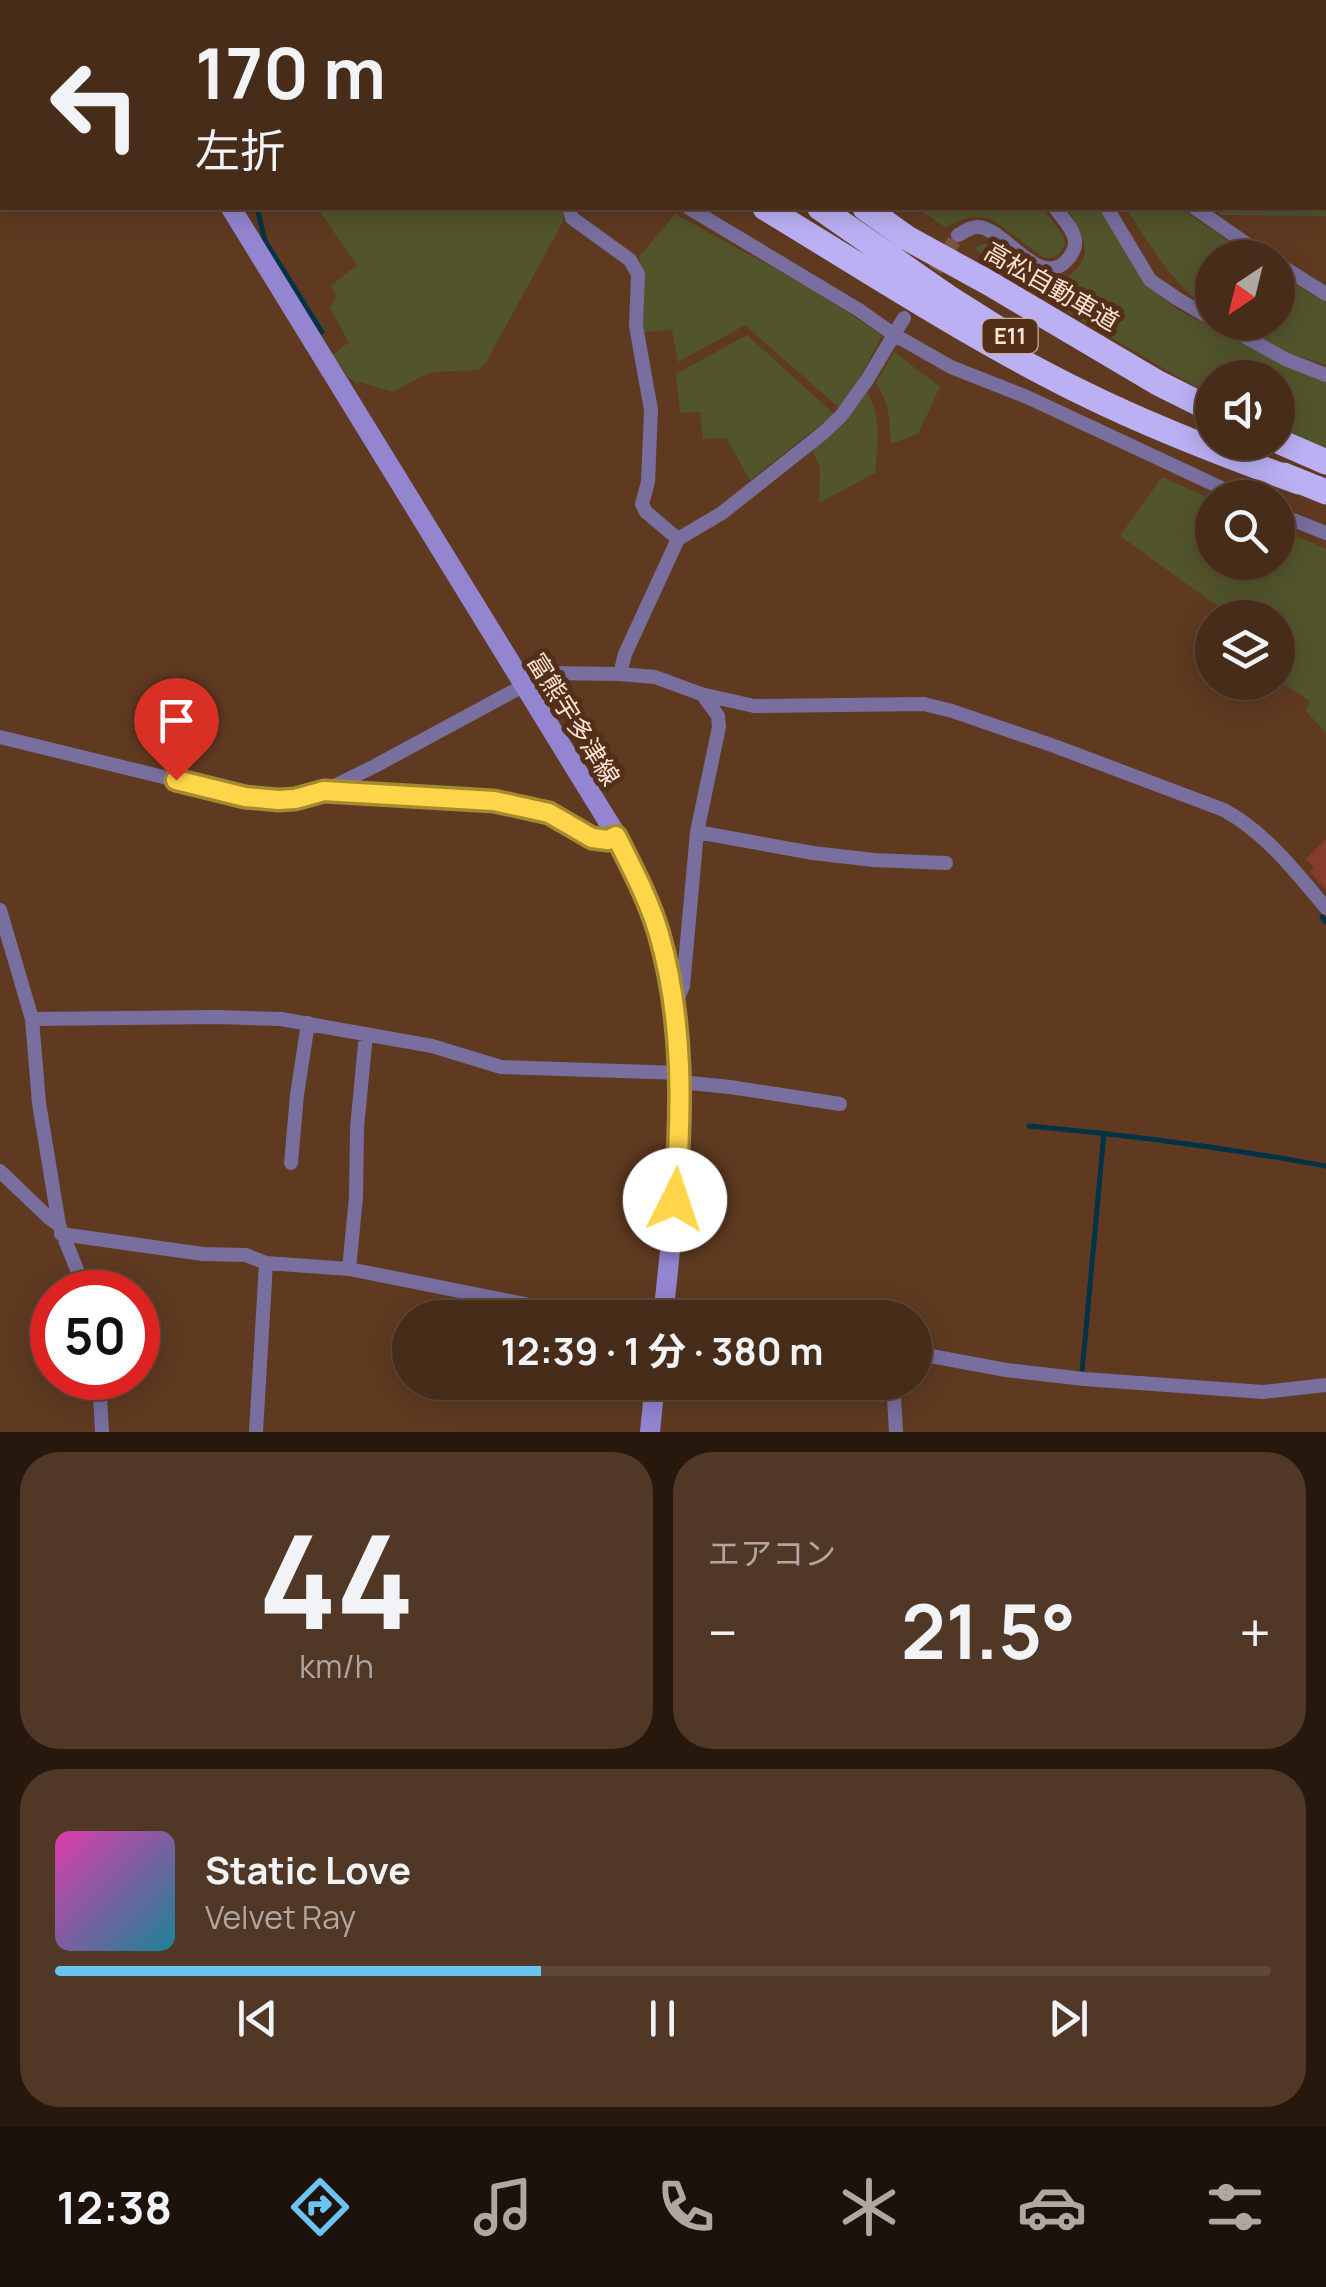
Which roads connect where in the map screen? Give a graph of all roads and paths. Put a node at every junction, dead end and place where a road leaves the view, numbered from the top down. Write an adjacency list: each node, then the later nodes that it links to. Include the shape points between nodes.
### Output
1 (232, 210): 33 (main road, 富熊宇多津線)
2 (569, 210): 31 (street, via 638,274 636,326 651,410 642,504)
3 (693, 210): 18 (street)
4 (768, 210): 27 (highway, via 1085,394 1187,442)
5 (823, 210): 22 (highway, E11, via 1025,346)
6 (868, 210): 14 (highway, 高松自動車道 / E11)
7 (896, 210): 14 (highway)
8 (1056, 210): 11 (street, via 1075,240 1059,267 1038,266 980,227)
9 (1108, 210): 16 (street, via 1150,280)
10 (1198, 210): 12 (street)
11 (958, 235)
12 (1241, 240)
13 (1295, 275): 15 (street)
14 (990, 283): 21 (highway, 高松自動車道 / E11)
15 (1326, 294)
16 (1195, 309)
17 (904, 318): 18 (street)
18 (894, 334): 26 (street, via 952,367); 31 (street, via 841,416 722,513)
19 (1251, 340): 20 (street)
20 (1326, 375)
21 (1195, 402)
22 (1195, 433)
23 (1295, 448): 25 (highway)
24 (1251, 460): 27 (highway, E11)
25 (1326, 462)
26 (1204, 480)
27 (1298, 482): 28 (highway, E11)
28 (1326, 492)
29 (1295, 521): 30 (street)
30 (1326, 533)
31 (678, 540): 32 (street)
32 (620, 674): 33 (street, via 547,673); 34 (street, via 656,677)
33 (524, 686): 36 (street); 38 (main road, 富熊宇多津線)
34 (702, 694): 37 (street, via 719,727); 40 (street, via 754,706 904,703 952,710 1224,810 1262,836)
35 (0, 737): 36 (street, via 245,797 295,799)
36 (324, 791): 38 (street, via 494,801 549,813 592,838)
37 (697, 832): 39 (street, via 874,860); 42 (street, via 682,986)
38 (616, 836): 42 (main road, 富熊宇多津線, via 658,931)
39 (946, 863)
40 (1326, 908)
41 (0, 910): 43 (street)
42 (674, 1006): 46 (main road, 富熊宇多津線)
43 (32, 1019): 44 (street); 50 (street)
44 (308, 1023): 45 (street); 48 (street)
45 (366, 1034): 46 (street, via 501,1067); 53 (street)
46 (680, 1078): 47 (street); 55 (main road, 富熊宇多津線)
47 (840, 1104)
48 (291, 1163)
49 (0, 1171): 50 (street)
50 (60, 1229): 51 (street); 52 (street)
51 (266, 1263): 53 (street); 62 (street)
52 (77, 1270)
53 (349, 1270): 54 (street)
54 (503, 1300)
55 (664, 1300)
56 (932, 1356): 57 (street, via 1103,1381 1262,1392)
57 (1326, 1384)
58 (100, 1400): 61 (street)
59 (653, 1400): 63 (main road)
60 (895, 1400): 64 (street)
61 (102, 1432)
62 (256, 1432)
63 (650, 1432)
64 (896, 1432)

